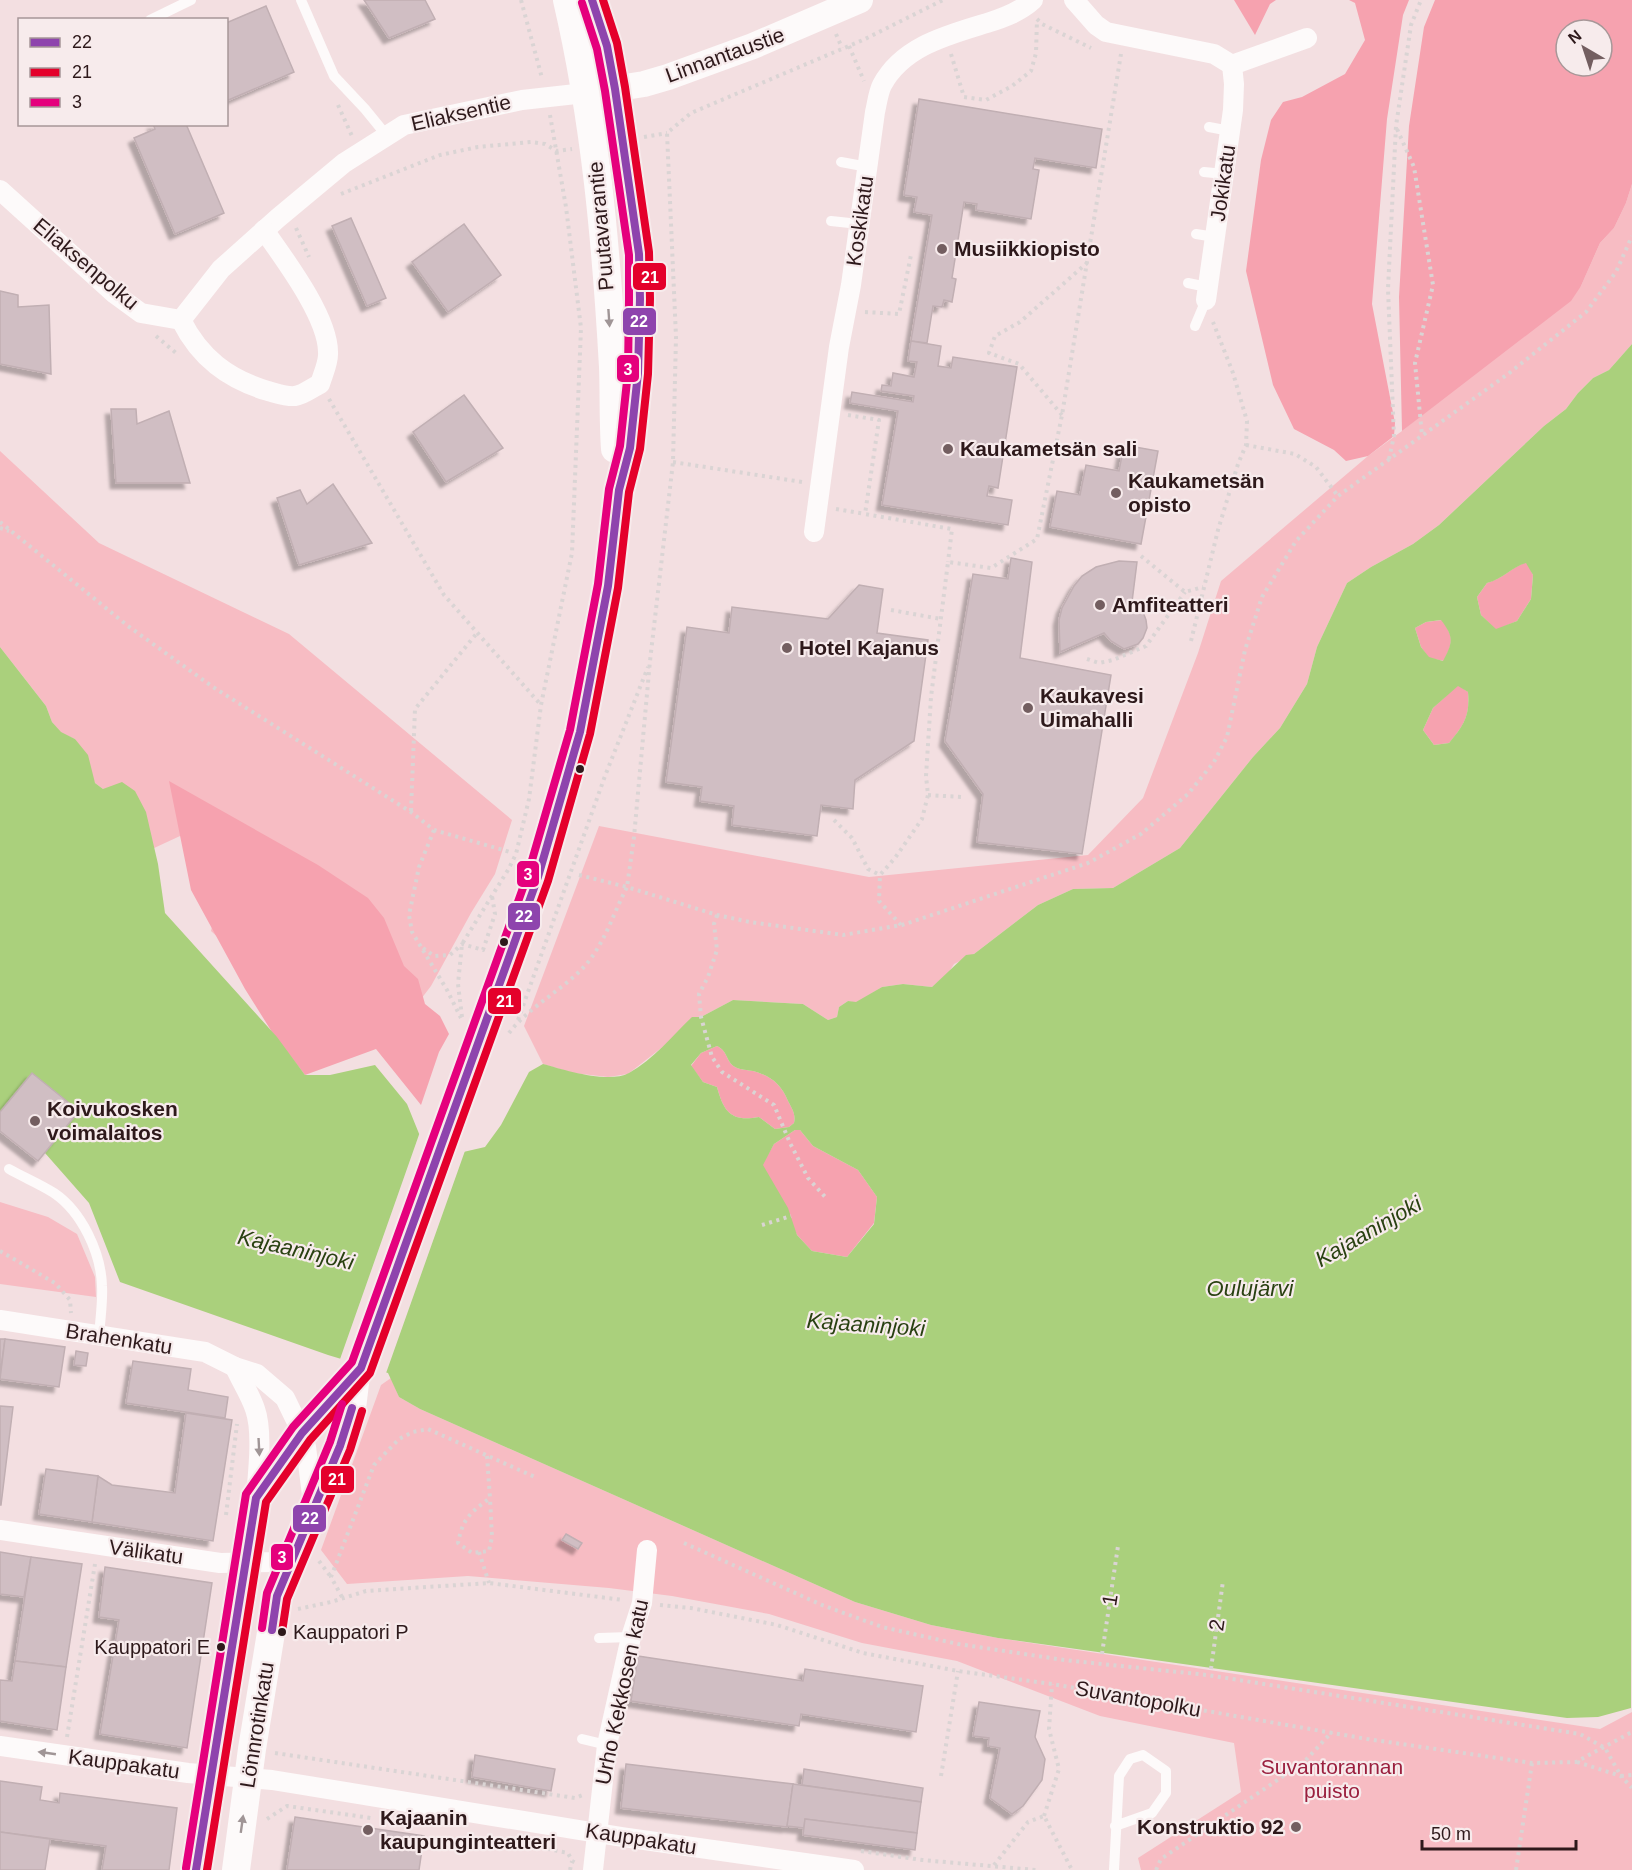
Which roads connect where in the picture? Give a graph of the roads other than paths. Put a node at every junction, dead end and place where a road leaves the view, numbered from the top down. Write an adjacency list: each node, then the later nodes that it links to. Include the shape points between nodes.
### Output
1 (191, 0): 8 (lane)
2 (301, 0): 15 (lane, via 334,76)
3 (567, 0): 12 (main road, Puutavarantie)
4 (592, 0): 11 (main road, Puutavarantie, via 607,46)
5 (860, 0): 11 (street, Linnantaustie, via 668,77)
6 (1074, 0): 10 (street, via 1106,32 1214,54)
7 (1035, 9): 17 (street, Koskikatu, via 1026,6 945,36 899,62 882,86)
8 (154, 18)
9 (1307, 38): 10 (street)
10 (1232, 65): 14 (street, Jokikatu)
11 (615, 89): 12 (street, Linnantaustie); 27 (main road, Puutavarantie, via 639,254 640,299 630,448)
12 (585, 93): 15 (street, Eliaksentie, via 522,100 404,125); 27 (main road, Puutavarantie, one-way to 27, via 605,253)
13 (1209, 127): 14 (lane)
14 (1230, 131): 19 (street, Jokikatu)
15 (387, 136): 23 (street, Eliaksentie, via 344,163)
16 (841, 162): 17 (lane)
17 (868, 167): 22 (street, Koskikatu)
18 (1204, 172): 19 (lane)
19 (1224, 174): 24 (street, Jokikatu, via 1205,236)
20 (0, 190): 25 (street, Eliaksenpolku, via 141,313)
21 (831, 221): 22 (lane)
22 (859, 224): 28 (street, Koskikatu)
23 (270, 238): 25 (street, Eliaksentie, via 221,269); 25 (street, via 326,333 329,355 320,384 296,396 243,383 214,364)
24 (1200, 290): 26 (lane)
25 (181, 320)
26 (1194, 326)
27 (619, 490): 33 (main road, Puutavarantie, via 608,586 580,732 537,877)
28 (814, 532)
29 (9, 1169): 31 (lane, via 56,1194 87,1233 99,1262 102,1285)
30 (0, 1320): 31 (street, Brahenkatu)
31 (99, 1337): 32 (street, Brahenkatu, via 205,1352)
32 (235, 1367): 34 (street, Brahenkatu, via 257,1374 285,1398); 35 (street, one-way to 35, via 256,1409)
33 (358, 1371): 34 (main road, Lönnrotinkatu); 36 (main road, Lönnrotinkatu, via 349,1417)
34 (302, 1433): 35 (main road, Lönnrotinkatu); 36 (street, Brahenkatu)
35 (256, 1498): 40 (main road, Lönnrotinkatu)
36 (314, 1509): 39 (main road, Lönnrotinkatu)
37 (0, 1530): 40 (street, Välikatu, via 220,1563)
38 (647, 1550): 41 (street, Urho Kekkosen katu, via 642,1603)
39 (305, 1557): 40 (street, Välikatu); 47 (main road, Lönnrotinkatu, via 277,1596)
40 (245, 1563): 46 (main road, Lönnrotinkatu)
41 (632, 1637): 42 (lane); 44 (street, Urho Kekkosen katu)
42 (599, 1638)
43 (582, 1739): 44 (lane)
44 (607, 1745): 49 (street, Urho Kekkosen katu)
45 (0, 1746): 46 (street, Kauppakatu, one-way to 45)
46 (210, 1774): 47 (street, Kauppakatu); 51 (main road, Lönnrotinkatu)
47 (260, 1779): 49 (street, Kauppakatu); 52 (main road, Lönnrotinkatu, one-way to 47)
48 (1115, 1826): 48 (lane, via 1119,1776 1130,1759 1143,1755 1166,1771 1166,1793 1152,1813); 54 (lane)
49 (597, 1832): 50 (street, Urho Kekkosen katu); 53 (street, Kauppakatu)
50 (594, 1868)
51 (196, 1870)
52 (236, 1870)
53 (854, 1870)
54 (1114, 1870)

